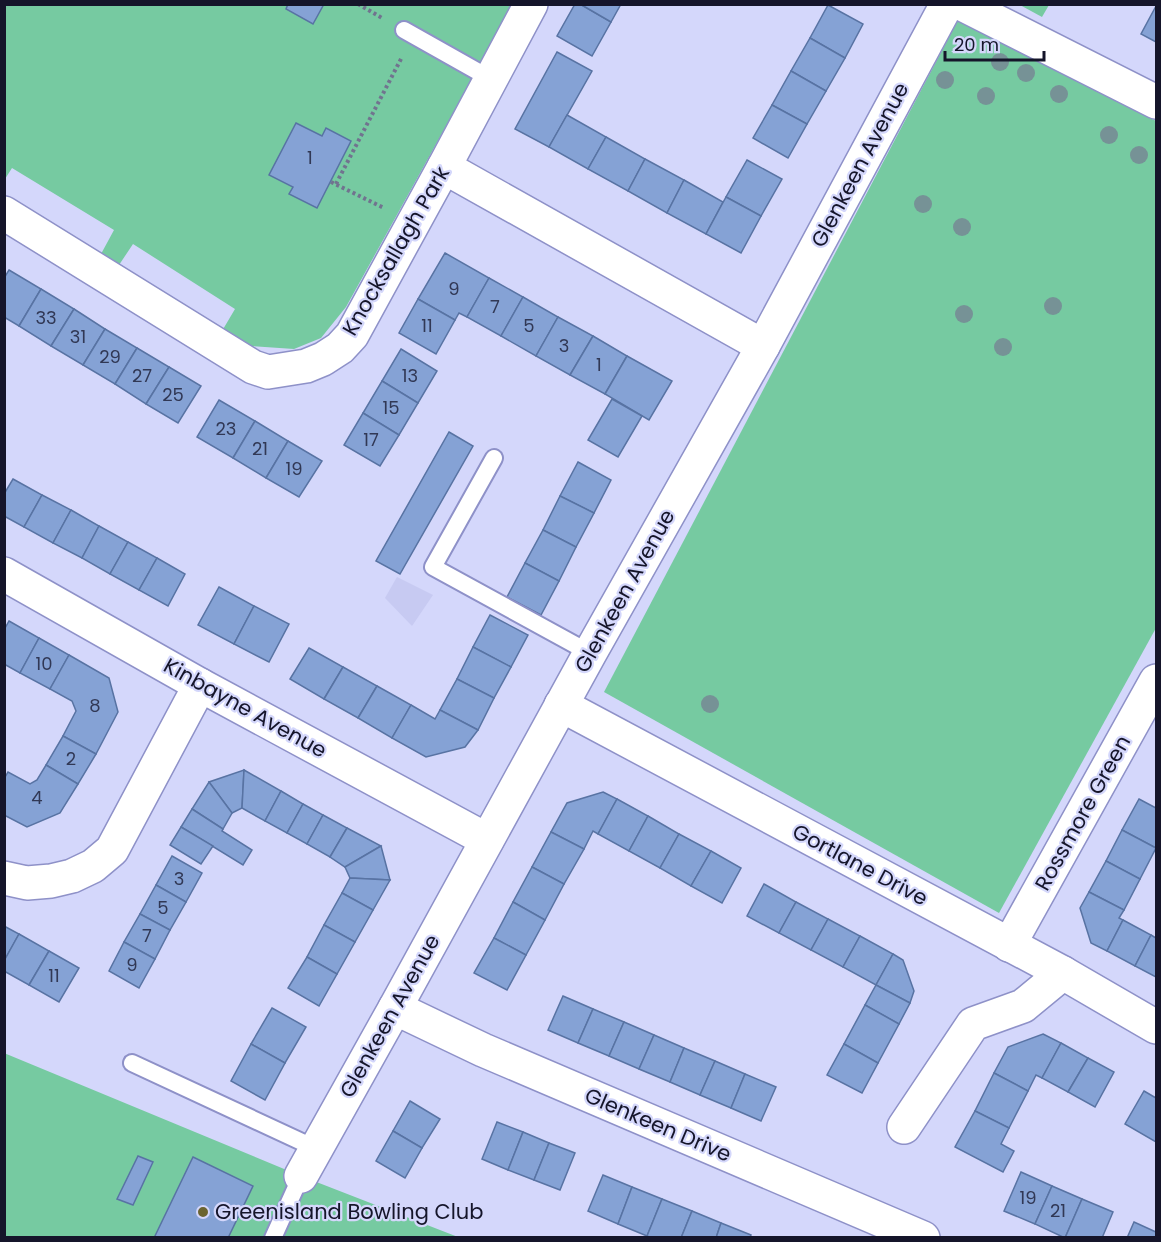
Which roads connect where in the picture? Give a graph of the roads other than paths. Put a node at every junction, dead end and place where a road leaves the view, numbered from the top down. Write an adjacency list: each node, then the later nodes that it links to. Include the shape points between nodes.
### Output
1 (531, 4): 5 (street, Knocksallagh Park)
2 (947, 4): 9 (street, Glenkeen Avenue)
3 (962, 4): 6 (street)
4 (409, 33): 5 (lane)
5 (491, 79): 7 (street, Knocksallagh Park)
6 (1156, 102)
7 (444, 167): 8 (street, Knocksallagh Park, via 352,335 340,348 306,366 267,372); 9 (street)
8 (4, 213)
9 (763, 346): 12 (street, Glenkeen Avenue)
10 (495, 458): 12 (lane, via 433,567)
11 (4, 574): 14 (street, Kinbayne Avenue)
12 (590, 653): 15 (street, Glenkeen Avenue)
13 (1156, 681): 18 (street, Rossmore Green)
14 (200, 685): 16 (street, Kinbayne Avenue); 17 (street, via 112,850 93,866 72,876 27,882)
15 (561, 705): 16 (street, Glenkeen Avenue); 18 (street, Gortlane Drive)
16 (487, 840): 20 (street, Glenkeen Avenue)
17 (4, 878)
18 (1009, 945): 19 (street, Gortlane Drive)
19 (1063, 973): 21 (street, Gortlane Drive); 23 (street, via 1023,1006 973,1024)
20 (395, 1008): 24 (street, Glenkeen Avenue); 26 (street, Glenkeen Drive)
21 (1156, 1027)
22 (132, 1063): 24 (lane)
23 (904, 1127)
24 (309, 1162): 25 (lane)
25 (273, 1238)
26 (923, 1238)

